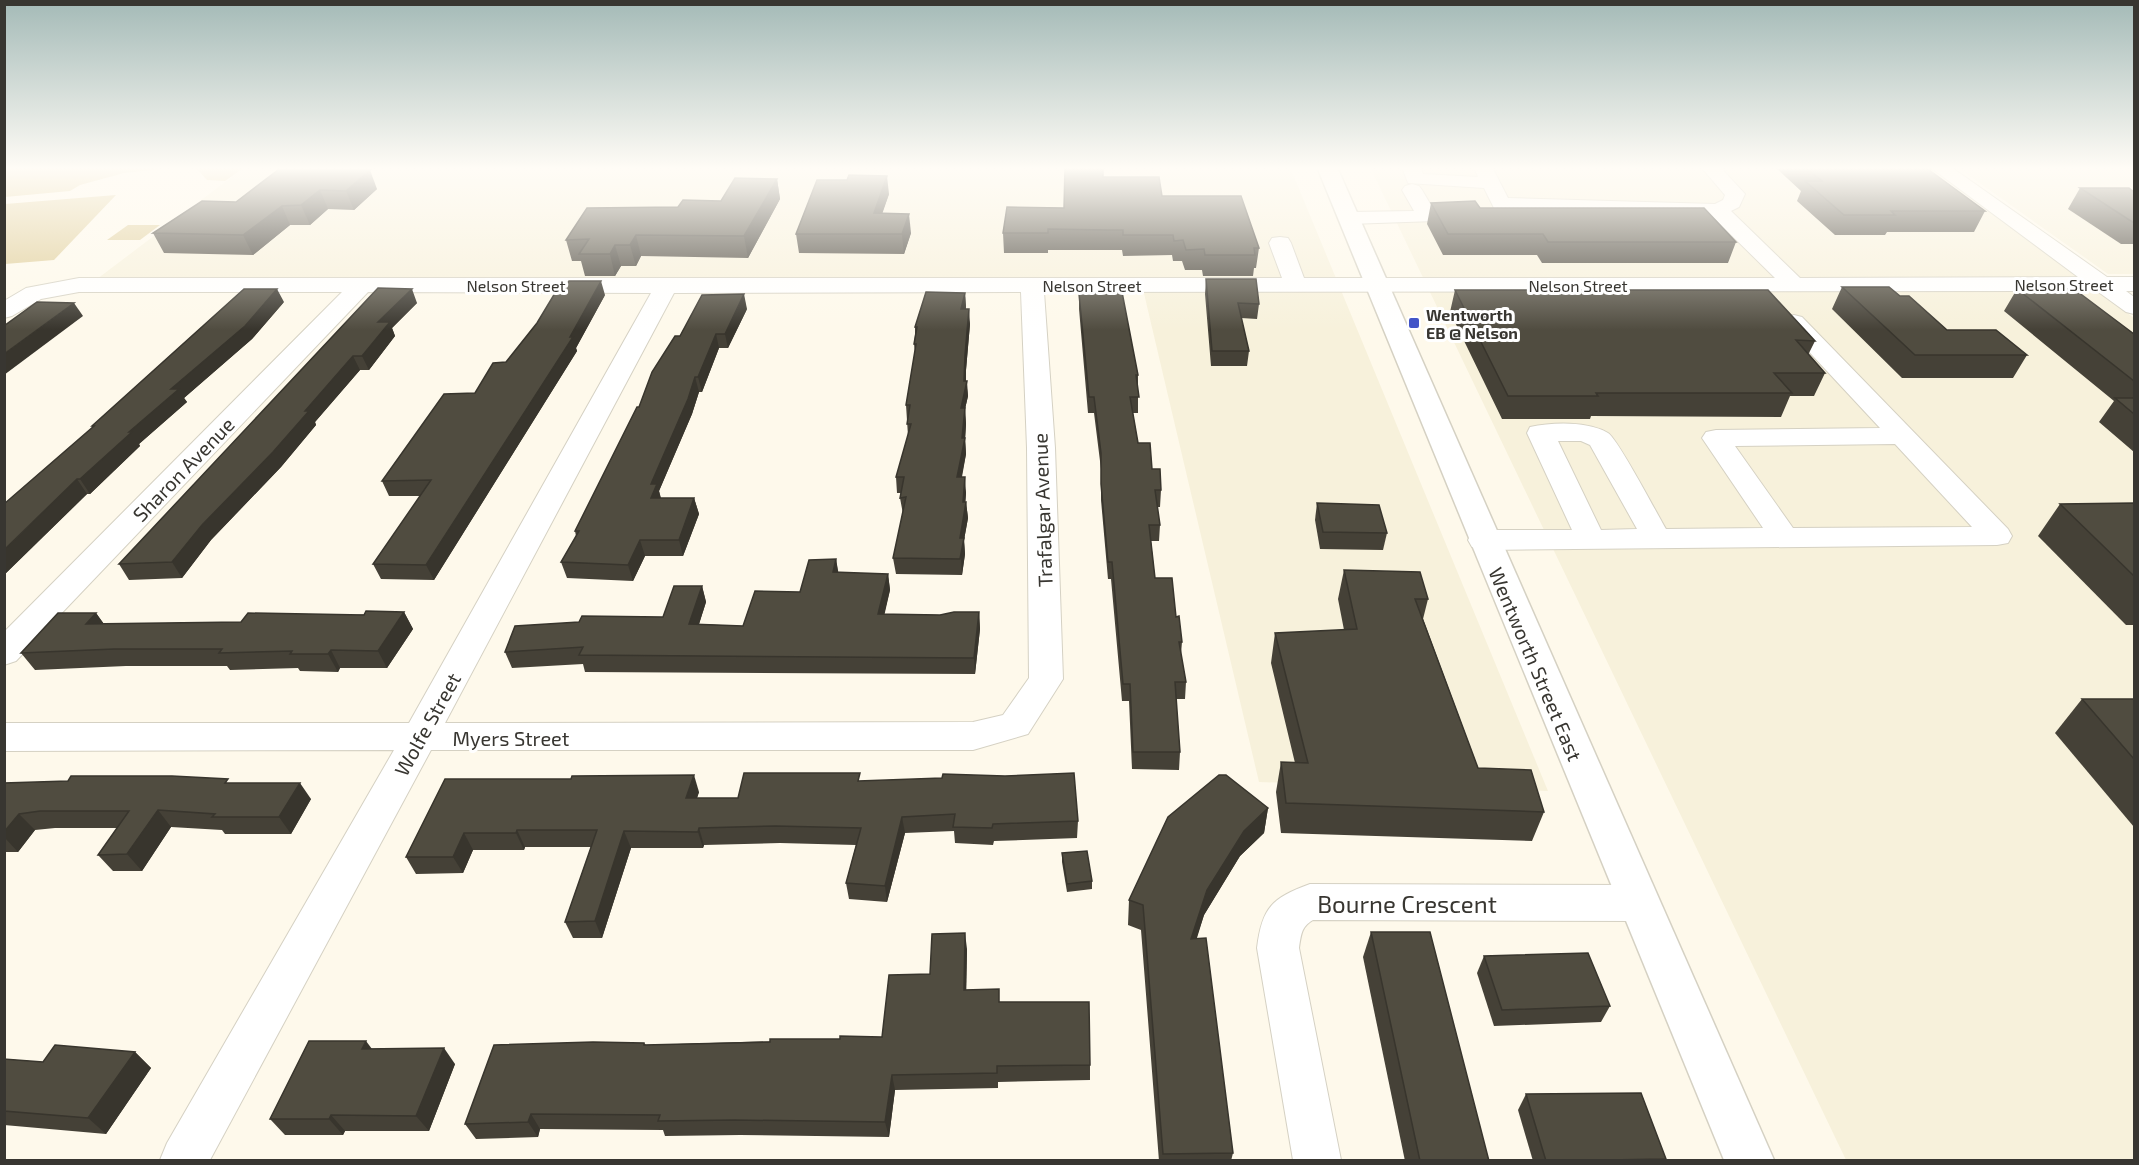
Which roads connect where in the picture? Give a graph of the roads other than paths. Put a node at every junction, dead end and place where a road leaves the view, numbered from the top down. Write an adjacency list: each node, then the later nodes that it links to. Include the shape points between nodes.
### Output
1 (1350, 221): 12 (main road, Wentworth Street East)
2 (1730, 221): 5 (street)
3 (2014, 221): 6 (street)
4 (1280, 243): 10 (street)
5 (1794, 284): 6 (street, Nelson Street); 12 (street, Nelson Street)
6 (2101, 284): 7 (street, Nelson Street); 13 (street)
7 (2134, 284)
8 (362, 285): 11 (street, Nelson Street); 14 (street, Nelson Street, via 79,285 49,288); 21 (street, Sharon Avenue)
9 (1032, 285): 10 (street, Nelson Street); 11 (street, Nelson Street); 22 (street, Trafalgar Avenue, via 1041,448 1046,679)
10 (1295, 285): 12 (street, Nelson Street)
11 (666, 286): 24 (street, Wolfe Street)
12 (1377, 286): 20 (main road, Wentworth Street East)
13 (2134, 308)
14 (4, 311)
15 (1794, 322): 16 (street)
16 (1902, 436): 18 (street, via 1716,438); 18 (street, via 1997,536)
17 (1657, 538): 18 (street); 19 (street); 19 (street, via 1601,440 1586,434 1540,433)
18 (1785, 538)
19 (1591, 539): 20 (street)
20 (1483, 540): 25 (main road, Wentworth Street East)
21 (4, 653)
22 (1015, 725): 24 (street, Myers Street, via 973,736)
23 (4, 737): 24 (street, Myers Street)
24 (419, 738): 26 (street, Wolfe Street)
25 (1639, 903): 27 (street, Bourne Crescent, via 1310,902 1294,908 1281,923 1278,948); 28 (main road, Wentworth Street East)
26 (184, 1161)
27 (1317, 1161)
28 (1749, 1161)

